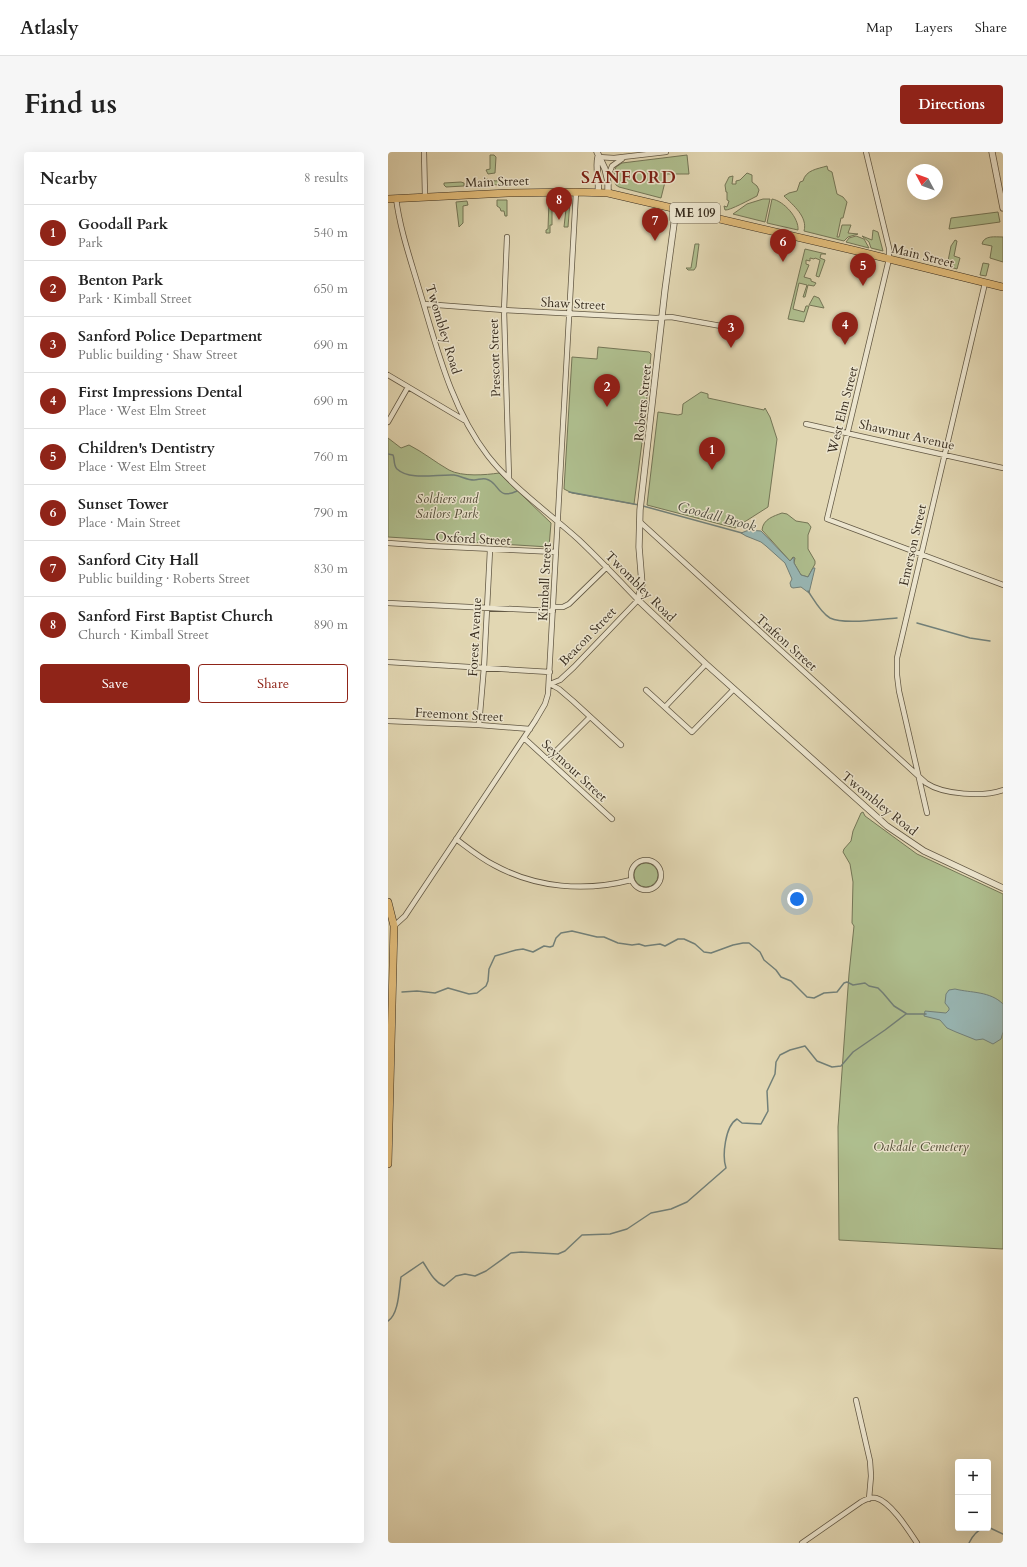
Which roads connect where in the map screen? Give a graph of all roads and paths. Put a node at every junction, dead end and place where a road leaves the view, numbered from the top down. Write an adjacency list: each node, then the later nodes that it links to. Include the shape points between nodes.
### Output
1 (424, 152): 11 (street)
2 (666, 152): 6 (street)
3 (866, 152): 17 (street, West Elm Street, via 889,248)
4 (992, 152): 14 (street)
5 (598, 155): 6 (street, via 609,159); 7 (street); 9 (street)
6 (624, 157): 7 (street, via 612,166)
7 (607, 179): 10 (street)
8 (576, 192): 9 (highway, Main Street / ME 109); 11 (highway, Main Street / ME 109); 22 (street, Kimball Street)
9 (598, 192): 10 (highway, Main Street / ME 109)
10 (608, 193): 15 (highway, Main Street / ME 109)
11 (424, 196): 13 (highway, Main Street / ME 109)
12 (388, 198): 13 (highway, Main Street / ME 109)
13 (396, 198): 20 (street, Twombley Road, via 403,233)
14 (1003, 208)
15 (676, 209): 17 (highway, Main Street / ME 109); 23 (street, Roberts Street)
16 (507, 237): 21 (street, Prescott Street)
17 (889, 259): 18 (highway, Main Street / ME 109); 30 (street, West Elm Street)
18 (986, 283): 19 (highway, Main Street / ME 109); 31 (street, Emerson Street)
19 (1003, 288)
20 (424, 304): 21 (street, Shaw Street); 27 (street, Twombley Road)
21 (504, 310): 22 (street, Shaw Street); 33 (street, Prescott Street)
22 (569, 314): 23 (street, Shaw Street); 35 (street, Kimball Street)
23 (662, 318): 24 (street, Shaw Street, via 671,317); 34 (street, Roberts Street)
24 (721, 326)
25 (388, 375): 26 (street)
26 (408, 387): 27 (street); 28 (street)
27 (464, 420): 33 (street, Twombley Road, via 488,456)
28 (388, 422)
29 (806, 424): 30 (street, Shawmut Avenue)
30 (848, 432): 31 (street, Shawmut Avenue); 39 (street, West Elm Street, via 827,519)
31 (945, 454): 32 (street, Shawmut Avenue); 39 (street, Emerson Street)
32 (1003, 468)
33 (509, 478): 35 (street, Twombley Road)
34 (640, 522): 42 (street, Roberts Street, via 642,584); 61 (street, Trafton Street)
35 (559, 523): 38 (street, Kimball Street); 40 (street, Twombley Road)
36 (388, 543): 37 (street, Oxford Street)
37 (490, 550): 38 (street, Oxford Street); 44 (street, Forest Avenue)
38 (556, 552): 45 (street, Kimball Street)
39 (922, 554): 41 (street); 61 (street, Emerson Street, via 896,670)
40 (607, 567): 42 (street, Twombley Road); 45 (street, via 569,604)
41 (1003, 585)
42 (638, 600): 47 (street, Twombley Road); 50 (street, Beacon Street, via 574,667 560,680)
43 (388, 603): 44 (street)
44 (487, 608): 45 (street); 48 (street, Forest Avenue)
45 (553, 609): 49 (street, Kimball Street)
46 (388, 662): 48 (street)
47 (706, 664): 51 (street, Twombley Road); 53 (street)
48 (484, 667): 49 (street); 56 (street, Forest Avenue)
49 (550, 672): 50 (street, Kimball Street)
50 (550, 684): 54 (street); 57 (street, Kimball Street, via 545,704)
51 (734, 689): 53 (street, via 692,732); 67 (street, Twombley Road, via 892,829 924,851)
52 (646, 690): 53 (street)
53 (665, 707)
54 (590, 717): 59 (street); 60 (street)
55 (388, 721): 56 (street, Freemont Street)
56 (479, 725): 57 (street, Freemont Street)
57 (530, 729): 58 (street, Kimball Street)
58 (524, 738): 60 (street, Seymour Street); 65 (street, Kimball Street)
59 (621, 745)
60 (548, 759): 64 (street, Seymour Street)
61 (920, 778): 62 (street, Trafton Street, via 931,787 950,792 988,793); 63 (street, Emerson Street)
62 (1003, 790)
63 (927, 813)
64 (612, 819)
65 (456, 840): 66 (street, via 494,865 540,882 573,887); 69 (street, Kimball Street, via 405,916)
66 (631, 880): 66 (street, via 639,888 651,890 660,882 661,870 653,861 641,860 634,866)
67 (1003, 888)
68 (388, 902): 69 (highway)
69 (394, 926): 70 (highway)
70 (391, 957): 71 (highway)
71 (388, 1164)
72 (856, 1400): 73 (street, via 872,1476)
73 (869, 1499): 74 (street); 75 (street, via 878,1499 889,1507)
74 (802, 1543)
75 (918, 1543)

